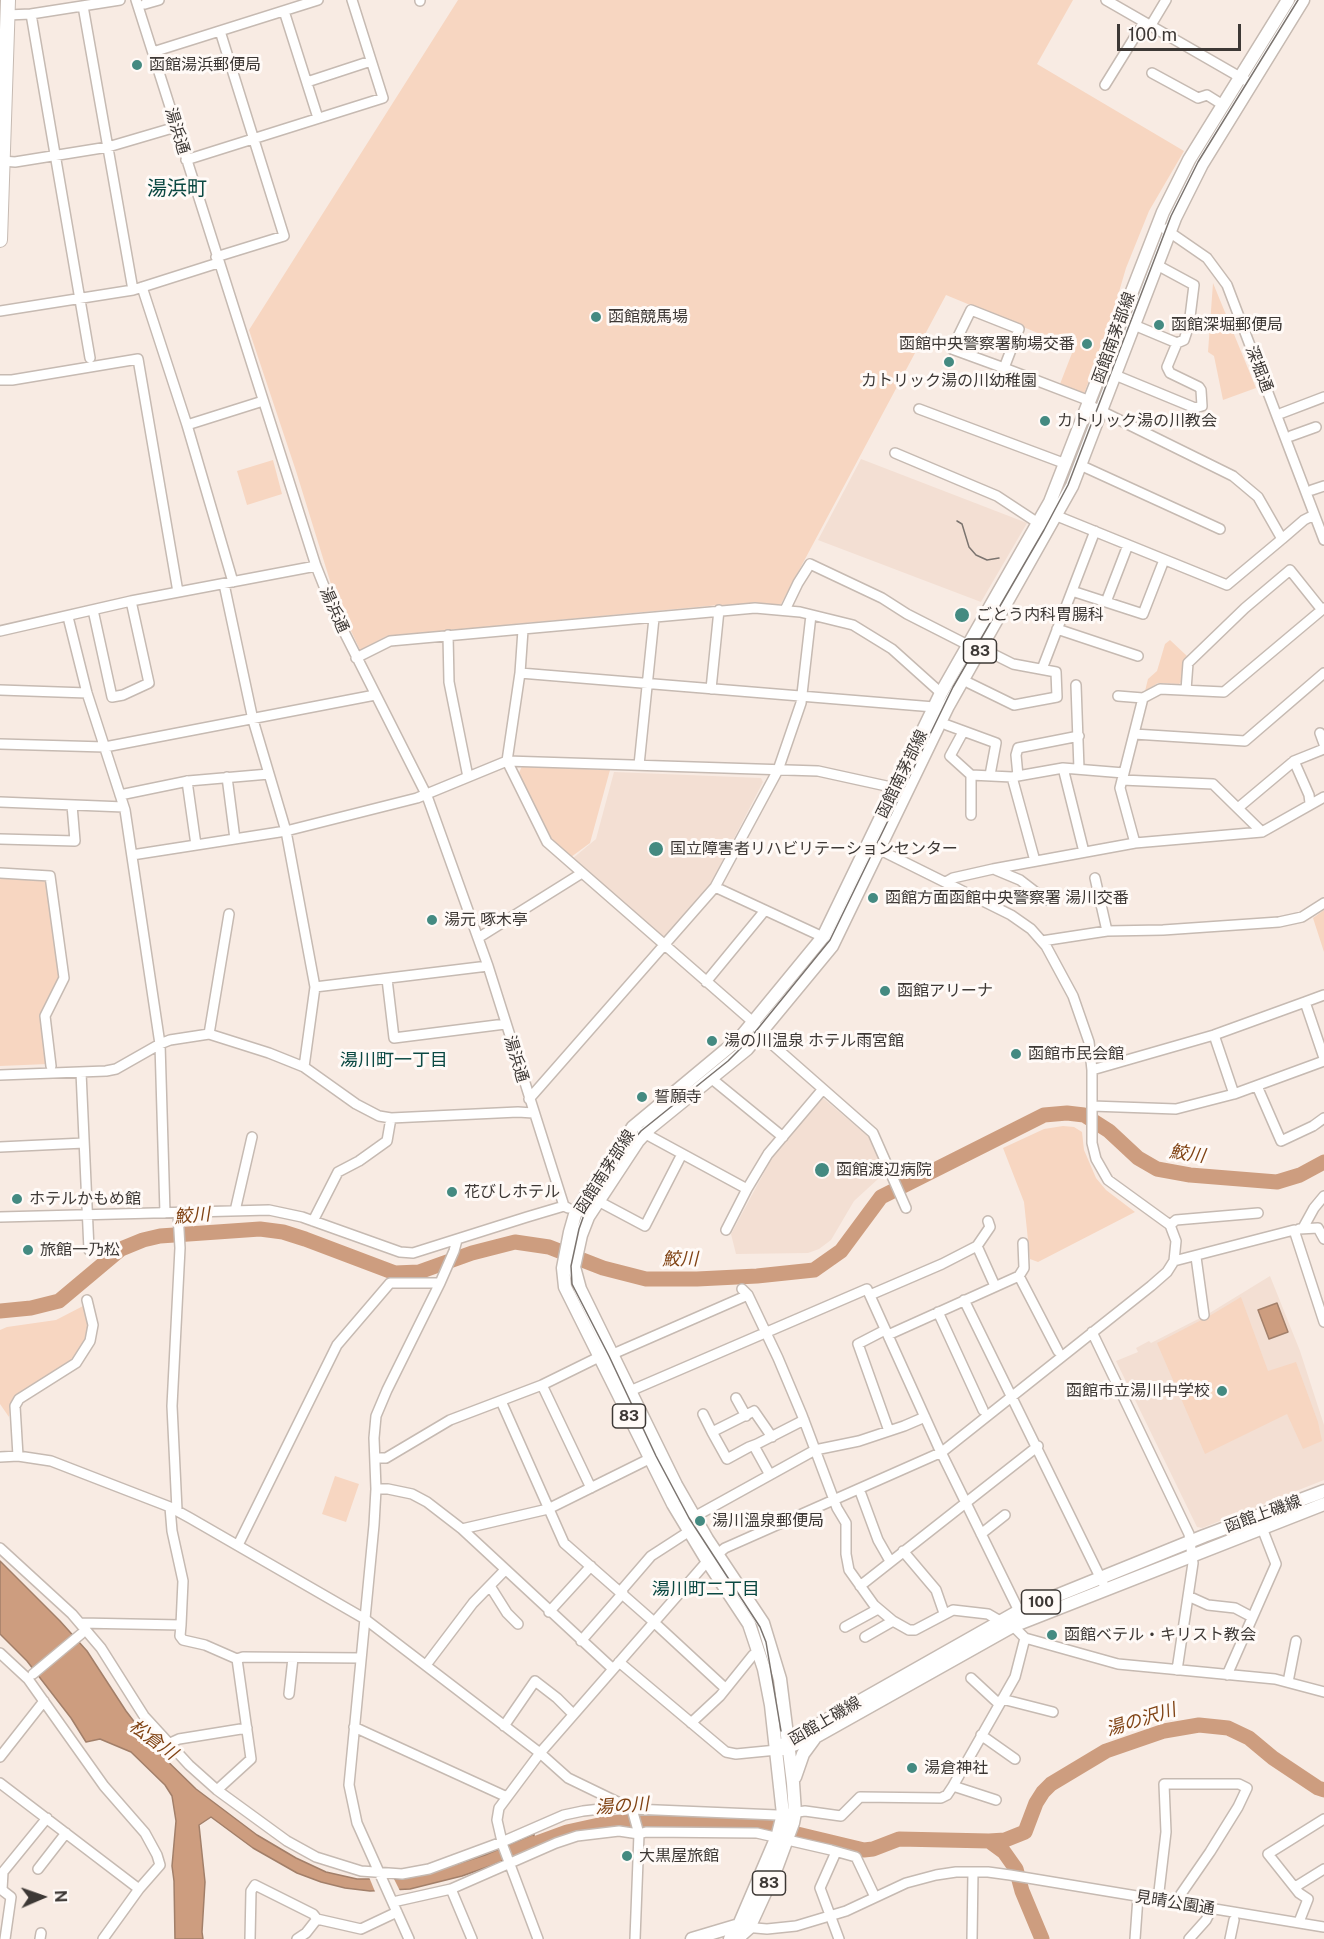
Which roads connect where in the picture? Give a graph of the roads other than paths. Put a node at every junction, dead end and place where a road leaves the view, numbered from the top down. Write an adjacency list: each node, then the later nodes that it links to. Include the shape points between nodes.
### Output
1 (8, 0): 16 (highway)
2 (120, 0): 12 (street)
3 (159, 0): 11 (street)
4 (318, 0): 14 (street)
5 (352, 0): 21 (street)
6 (1106, 0): 13 (street)
7 (1127, 0): 13 (street)
8 (1166, 0): 17 (street)
9 (1288, 0): 23 (main road, 函館南茅部線 / 83)
10 (1303, 0): 25 (main road, 函館南茅部線 / 83)
11 (141, 2): 20 (street, 湯浜通)
12 (83, 6): 15 (street); 31 (street)
13 (1125, 10): 17 (street)
14 (284, 11): 18 (street); 24 (street)
15 (31, 14): 16 (street); 32 (street)
16 (7, 15): 19 (highway)
17 (1148, 24): 23 (street); 26 (street)
18 (220, 31): 20 (street); 30 (street)
19 (3, 37): 34 (highway)
20 (153, 52): 29 (street, 湯浜通)
21 (371, 61): 24 (street); 28 (street, via 383,98)
22 (1152, 73): 27 (street, via 1198,98 1206,95)
23 (1240, 77): 25 (street); 27 (main road, 函館南茅部線 / 83)
24 (307, 82): 28 (street)
25 (1252, 84): 37 (main road, 函館南茅部線 / 83, via 1202,165)
26 (1106, 85)
27 (1223, 105): 36 (main road, 函館南茅部線 / 83, via 1189,160)
28 (318, 118): 30 (street)
29 (176, 127): 31 (street); 33 (street, 湯浜通)
30 (253, 139): 33 (street); 39 (street, via 284,236)
31 (108, 147): 32 (street); 41 (street)
32 (55, 156): 34 (street); 42 (street)
33 (186, 160): 39 (street, 湯浜通)
34 (2, 161): 35 (highway)
35 (1, 179): 38 (highway)
36 (1158, 224): 37 (street, 深堀通); 52 (main road, 函館南茅部線 / 83)
37 (1169, 232): 40 (main road, 函館南茅部線 / 83); 64 (street, 深堀通, via 1207,258 1227,285)
38 (0, 240)
39 (217, 260): 41 (street); 51 (street, 湯浜通)
40 (1156, 265): 44 (main road, 函館南茅部線 / 83); 45 (street, via 1194,285 1189,325 1184,340)
41 (137, 289): 42 (street); 56 (street)
42 (80, 299): 43 (street); 46 (street)
43 (0, 311)
44 (1134, 325): 45 (street); 48 (main road, 函館南茅部線 / 83)
45 (1177, 343): 48 (street, via 1167,367 1170,373 1201,388 1201,407 1195,408)
46 (90, 358)
47 (1004, 368): 47 (street, via 1019,329 971,310 952,348); 52 (street)
48 (1115, 375): 54 (main road, 函館南茅部線 / 83)
49 (0, 380): 76 (street, via 138,359)
50 (1324, 398): 55 (street)
51 (263, 401): 56 (street); 73 (street, 湯浜通)
52 (1090, 403): 54 (street); 60 (main road, 函館南茅部線 / 83)
53 (919, 409): 60 (street)
54 (1101, 411): 61 (main road, 函館南茅部線 / 83); 70 (street, via 1233,476 1258,497)
55 (1282, 413)
56 (187, 425): 74 (street)
57 (1316, 427): 58 (street)
58 (1291, 436)
59 (895, 453): 66 (street, via 996,496)
60 (1066, 464): 66 (main road, 函館南茅部線 / 83)
61 (1080, 465): 65 (main road, 函館南茅部線 / 83); 67 (street)
62 (1324, 486): 63 (street)
63 (1312, 490)
64 (1314, 515): 69 (street, 深堀通); 70 (street)
65 (1057, 516): 68 (street); 109 (main road, 函館南茅部線 / 83)
66 (1038, 523): 104 (main road, 函館南茅部線 / 83)
67 (1220, 529)
68 (1095, 531): 71 (street); 75 (street)
69 (1323, 536)
70 (1282, 539): 72 (street, via 1227,585)
71 (1128, 545): 72 (street); 78 (street)
72 (1164, 560): 78 (street, via 1143,614)
73 (316, 566): 74 (street); 93 (street, 湯浜通)
74 (229, 583): 76 (street); 110 (street)
75 (1072, 591): 78 (street); 86 (street)
76 (178, 592): 77 (street)
77 (131, 601): 80 (street); 80 (street, via 149,683 123,695 112,697)
78 (1106, 602)
79 (1323, 609): 102 (street, via 1224,692); 102 (street, via 1290,570 1188,663)
80 (93, 610): 84 (street)
81 (719, 610): 82 (street); 85 (street); 100 (street)
82 (785, 610): 83 (street); 90 (street, via 810,564)
83 (811, 615): 104 (street, via 853,625 872,636); 107 (street)
84 (68, 616): 88 (street); 103 (street)
85 (654, 618): 87 (street); 98 (street)
86 (1057, 629): 92 (street); 94 (street)
87 (523, 630): 89 (street); 95 (street)
88 (0, 631)
89 (448, 634): 93 (street, via 390,641); 128 (street, via 450,682)
90 (962, 642)
91 (987, 651): 94 (street, via 1013,664)
92 (1138, 656)
93 (356, 658): 105 (street, 湯浜通)
94 (1042, 669): 97 (street, via 1056,672 1057,696 1014,705)
95 (520, 673): 98 (street); 118 (street)
96 (1324, 673): 113 (street, via 1245,741)
97 (969, 682)
98 (647, 684): 100 (street); 120 (street)
99 (1076, 685): 114 (street)
100 (711, 689): 107 (street)
101 (0, 690): 103 (street)
102 (1186, 690): 108 (street, via 1160,689)
103 (87, 693): 116 (street)
104 (941, 693): 109 (main road, 函館南茅部線 / 83)
105 (375, 695): 110 (street); 134 (street, 湯浜通)
106 (1118, 696): 108 (street)
107 (802, 697): 109 (street); 123 (street)
108 (1143, 699): 113 (street)
109 (941, 716): 111 (street); 132 (main road, 函館南茅部線 / 83)
110 (253, 720): 116 (street); 124 (street)
111 (963, 732): 125 (street, via 950,756); 126 (street, via 996,743)
112 (1320, 733): 117 (street)
113 (1134, 734): 130 (street)
114 (1078, 736): 122 (street); 129 (street, via 1018,748)
115 (0, 744): 116 (street)
116 (105, 747): 133 (street)
117 (1324, 747): 119 (street)
118 (507, 761): 120 (street); 128 (street); 154 (street, via 547,842)
119 (1294, 761): 137 (street); 140 (street)
120 (639, 765): 123 (street)
121 (1063, 768): 122 (street); 129 (street); 149 (street)
122 (1079, 769): 130 (street)
123 (777, 770): 132 (street, via 818,771); 157 (street)
124 (269, 774): 127 (street); 142 (street)
125 (971, 775): 126 (street); 141 (street)
126 (990, 775): 129 (street)
127 (227, 777): 131 (street); 145 (street)
128 (468, 777): 134 (street)
129 (1015, 777): 151 (street)
130 (1123, 777): 140 (street, via 1213,784); 146 (street, via 1120,788)
131 (187, 781): 133 (street); 147 (street)
132 (901, 790): 148 (main road, 函館南茅部線 / 83)
133 (120, 795): 139 (street)
134 (427, 796): 142 (street); 164 (street, 湯浜通)
135 (1324, 796): 137 (street)
136 (0, 802): 138 (street)
137 (1310, 803): 143 (street)
138 (72, 805): 139 (street); 144 (street, via 75,841)
139 (124, 807): 150 (street)
140 (1238, 808): 143 (street)
141 (971, 815)
142 (286, 831): 145 (street); 170 (street)
143 (1262, 832): 146 (street)
144 (0, 839)
145 (235, 839): 147 (street)
146 (1135, 843): 149 (street)
147 (196, 845): 150 (street)
148 (874, 847): 156 (street); 163 (main road, 函館南茅部線 / 83); 174 (main road, 函館南茅部線 / 83, via 832,946)
149 (1084, 852): 151 (street)
150 (132, 855): 177 (street)
151 (1035, 861): 152 (street)
152 (993, 869): 156 (street); 158 (street, via 1020,879)
153 (0, 873): 179 (street, via 50,876 64,978 45,1016)
154 (582, 873): 164 (street); 166 (street)
155 (1095, 878): 162 (street)
156 (945, 882): 165 (street, via 1011,915)
157 (715, 887): 163 (street); 166 (street)
158 (1046, 900)
159 (1324, 903): 162 (street, via 1302,917 1279,922)
160 (229, 914): 175 (street)
161 (762, 914): 169 (street)
162 (1107, 931): 165 (street)
163 (823, 937): 174 (main road, 函館南茅部線 / 83)
164 (478, 938): 167 (street, 湯浜通)
165 (1042, 941): 181 (street, via 1081,1017)
166 (664, 946): 169 (street); 188 (street)
167 (488, 966): 168 (street); 173 (street, 湯浜通)
168 (387, 979): 170 (street); 173 (street, via 394,1038)
169 (706, 982): 174 (street)
170 (315, 987): 180 (street)
171 (1324, 995): 172 (street)
172 (1305, 1002): 176 (street); 178 (street)
173 (505, 1024): 188 (street, 湯浜通)
174 (757, 1028): 184 (main road, 函館南茅部線 / 83, via 747,1049); 186 (street); 193 (main road, 函館南茅部線 / 83)
175 (209, 1035): 177 (street); 180 (street)
176 (1214, 1035): 181 (street); 187 (street)
177 (160, 1044): 182 (street, via 117,1068); 208 (street)
178 (1324, 1060): 185 (street)
179 (51, 1066)
180 (304, 1067): 191 (street, via 366,1110)
181 (1092, 1070): 189 (street)
182 (81, 1072): 183 (street); 197 (street)
183 (0, 1075)
184 (712, 1078): 194 (main road, 函館南茅部線 / 83); 196 (street)
185 (1257, 1086): 187 (street); 192 (street, via 1281,1141)
186 (823, 1089): 196 (street); 203 (street, via 873,1133)
187 (1234, 1094): 189 (street, via 1176,1109)
188 (529, 1099): 190 (street, 湯浜通)
189 (1092, 1107): 213 (street, via 1092,1143 1108,1180)
190 (533, 1113): 191 (street); 205 (street, 湯浜通)
191 (391, 1118): 211 (street, via 387,1141 338,1172)
192 (1324, 1118)
193 (633, 1127): 194 (street); 205 (main road, 函館南茅部線 / 83)
194 (645, 1133): 199 (street); 202 (main road, 函館南茅部線 / 83)
195 (252, 1137): 204 (street)
196 (783, 1137): 200 (street)
197 (84, 1143): 198 (street); 207 (street)
198 (0, 1147)
199 (682, 1154): 200 (street); 202 (street, via 645,1226)
200 (747, 1190): 215 (street)
201 (1324, 1196): 214 (street)
202 (598, 1201): 205 (main road, 函館南茅部線 / 83)
203 (906, 1208)
204 (235, 1211): 210 (street); 211 (street, via 279,1211)
205 (576, 1211): 217 (street); 236 (main road, 函館南茅部線 / 83, via 569,1266 563,1279)
206 (1258, 1213): 213 (street, via 1176,1220)
207 (87, 1214): 208 (street); 209 (street); 220 (street)
208 (165, 1214): 210 (street)
209 (0, 1217)
210 (179, 1218): 266 (street, via 172,1406)
211 (313, 1221): 217 (street, via 400,1252 412,1253)
212 (988, 1221): 219 (street, via 990,1227)
213 (1170, 1225): 222 (street, via 1176,1241)
214 (1299, 1229): 216 (street, via 1318,1228); 221 (street); 231 (street)
215 (726, 1230)
216 (1324, 1239)
217 (457, 1240): 224 (street)
218 (1023, 1243): 223 (street, via 1024,1268)
219 (976, 1246): 225 (street); 226 (street)
220 (89, 1250)
221 (1196, 1257): 222 (street); 230 (street)
222 (1174, 1261): 233 (street, via 1151,1286)
223 (1019, 1276): 225 (street); 235 (street)
224 (440, 1284): 256 (street, via 376,1416); 274 (street, via 390,1283 337,1345)
225 (995, 1286): 227 (street)
226 (870, 1295): 232 (street); 234 (street, via 867,1289)
227 (964, 1299): 229 (street); 239 (street)
228 (87, 1300): 254 (street, via 93,1325 90,1341 76,1363 19,1399 15,1406)
229 (938, 1312): 232 (street); 242 (street)
230 (1204, 1315)
231 (1324, 1322)
232 (887, 1332): 245 (street); 247 (street, via 858,1344)
233 (1092, 1332): 239 (street); 276 (street, via 1189,1534)
234 (766, 1333): 236 (street, via 745,1292); 238 (street); 246 (street)
235 (1058, 1351)
236 (607, 1355): 237 (street); 238 (main road, 函館南茅部線 / 83); 257 (main road, 函館南茅部線 / 83)
237 (542, 1385): 241 (street); 259 (street)
238 (630, 1391): 269 (main road, 函館南茅部線 / 83)
239 (1012, 1395): 251 (street); 253 (street)
240 (736, 1398): 244 (street)
241 (501, 1401): 256 (street, via 450,1420 386,1458); 267 (street)
242 (983, 1410)
243 (702, 1414): 248 (street)
244 (746, 1416): 248 (street); 249 (street, via 754,1411)
245 (925, 1417): 247 (street); 253 (street)
246 (804, 1420): 249 (street); 252 (street)
247 (889, 1431): 252 (street)
248 (712, 1432): 250 (street, via 727,1459)
249 (772, 1437): 250 (street)
250 (754, 1446): 258 (street)
251 (1038, 1446): 264 (street); 282 (street)
252 (815, 1450): 258 (street); 263 (street)
253 (942, 1452): 263 (street); 264 (street)
254 (18, 1456): 255 (street); 266 (street, via 51,1461)
255 (0, 1457)
256 (376, 1458): 260 (street)
257 (649, 1459): 259 (street); 278 (main road, 函館南茅部線 / 83, via 678,1513)
258 (770, 1475): 269 (street)
259 (591, 1488): 267 (street)
260 (376, 1489): 271 (street, via 412,1494); 292 (street)
261 (1324, 1491): 276 (main road, 函館上磯線 / 100)
262 (861, 1494): 279 (street)
263 (834, 1500): 278 (street); 284 (street, via 846,1523 849,1570)
264 (965, 1503): 273 (street); 277 (street)
265 (1324, 1504): 270 (main road, 函館上磯線 / 100)
266 (174, 1509): 274 (street); 298 (street, via 172,1531 183,1581)
267 (548, 1509): 271 (street); 280 (street, via 564,1543)
268 (1005, 1515): 273 (street)
269 (694, 1517): 278 (main road, 函館南茅部線 / 83)
270 (1262, 1528): 276 (main road, 函館上磯線 / 100); 291 (street, via 1276,1564)
271 (462, 1529): 281 (street)
272 (685, 1534): 285 (street, via 651,1556)
273 (981, 1534): 288 (street)
274 (238, 1545): 292 (street)
275 (0, 1548): 295 (street)
276 (1192, 1548): 282 (main road, 函館上磯線 / 100); 286 (street)
277 (903, 1551): 279 (street); 290 (street, via 936,1590)
278 (712, 1557): 297 (street); 306 (main road, 83, via 749,1624); 325 (main road, 83, via 763,1623 780,1678)
279 (890, 1561): 284 (street)
280 (591, 1566): 285 (street); 289 (street)
281 (506, 1570): 283 (street); 289 (street)
282 (1104, 1584): 288 (main road, 函館上磯線 / 100); 299 (main road, 函館上磯線 / 100)
283 (490, 1586): 296 (street); 311 (street)
284 (860, 1586): 287 (street)
285 (622, 1592): 297 (street); 304 (street)
286 (1188, 1596): 291 (street, via 1208,1605 1235,1608); 313 (street)
287 (878, 1609): 293 (street); 300 (street)
288 (1019, 1611): 294 (main road, 函館上磯線 / 100)
289 (549, 1612): 304 (street)
290 (944, 1613): 293 (street, via 912,1630); 294 (street, via 956,1610 988,1614)
291 (1252, 1617): 315 (street)
292 (365, 1619): 309 (street); 311 (street)
293 (893, 1621): 302 (street)
294 (1000, 1621): 330 (main road, 函館上磯線 / 100)
295 (80, 1623): 298 (street); 332 (street)
296 (518, 1624)
297 (656, 1624): 312 (street); 318 (street)
298 (181, 1625): 310 (street, via 183,1640)
299 (1013, 1626): 303 (street); 330 (main road, 函館上磯線 / 100)
300 (845, 1627)
301 (80, 1635): 314 (street)
302 (865, 1637)
303 (1025, 1638): 313 (street, via 1118,1664); 322 (street, via 1015,1677)
304 (581, 1641): 312 (street)
305 (1296, 1641): 317 (street)
306 (759, 1652): 318 (street); 334 (main road, 83)
307 (0, 1653): 321 (street, via 28,1679)
308 (293, 1658): 309 (street); 310 (street); 320 (street)
309 (361, 1658): 328 (street)
310 (237, 1659): 329 (street)
311 (426, 1665): 327 (street)
312 (616, 1666): 324 (street); 326 (street)
313 (1177, 1670): 315 (street)
314 (34, 1674)
315 (1227, 1675): 317 (street)
316 (971, 1678): 322 (street)
317 (1288, 1682): 319 (street)
318 (725, 1688): 326 (street)
319 (1324, 1692)
320 (289, 1694)
321 (44, 1701): 336 (street); 360 (street, via 104,1786 145,1833 157,1856 160,1865)
322 (1000, 1702): 323 (street); 331 (street)
323 (1053, 1712)
324 (573, 1714): 327 (street, via 535,1681); 335 (street)
325 (786, 1717): 330 (main road); 333 (main road, 83)
326 (691, 1723): 334 (street, via 726,1752)
327 (504, 1726): 335 (street)
328 (354, 1727): 342 (street); 357 (street, via 349,1785 352,1806)
329 (247, 1728): 332 (street); 341 (street, via 251,1759)
330 (814, 1731): 333 (main road, 函館上磯線 / 100); 339 (main road)
331 (981, 1735): 337 (street); 340 (street)
332 (168, 1744): 341 (street)
333 (789, 1744): 334 (main road, 函館上磯線 / 100); 339 (main road, 83)
334 (777, 1750): 345 (main road, 83)
335 (540, 1753): 342 (street); 344 (street, via 568,1778)
336 (0, 1758)
337 (1015, 1759)
338 (0, 1783): 346 (street)
339 (793, 1783): 345 (main road, 83)
340 (953, 1786): 343 (street); 345 (street, via 941,1797 860,1797 841,1816 805,1811)
341 (217, 1790): 357 (street, via 287,1841 316,1857)
342 (507, 1797): 351 (street, via 497,1814)
343 (996, 1800)
344 (633, 1811): 345 (street); 348 (street); 351 (street, via 609,1808 572,1813)
345 (788, 1817): 350 (main road, 83)
346 (47, 1818): 349 (street); 361 (street, via 3,1872)
347 (1324, 1819): 358 (street, via 1268,1854)
348 (638, 1831): 350 (street); 353 (street, via 577,1836); 384 (street)
349 (66, 1833): 354 (street); 360 (street)
350 (783, 1837): 352 (street); 375 (main road, 83)
351 (503, 1844): 353 (street); 357 (street, via 415,1872)
352 (836, 1852): 362 (street, via 856,1857); 369 (street, via 820,1888)
353 (510, 1863): 359 (street); 383 (street)
354 (38, 1869)
355 (1324, 1869): 358 (street)
356 (974, 1872): 362 (street, via 936,1875); 363 (street, 見晴公園通); 387 (street)
357 (381, 1875): 364 (street)
358 (1295, 1887): 372 (street, via 1308,1899)
359 (451, 1888): 364 (street); 382 (street)
360 (139, 1889): 377 (street)
361 (1, 1890): 376 (street, via 11,1897)
362 (875, 1897): 369 (street)
363 (1138, 1897): 365 (street, 見晴公園通); 388 (street)
364 (392, 1900): 368 (street)
365 (1158, 1900): 366 (street, 見晴公園通); 366 (street, via 1167,1832 1164,1785 1239,1784 1247,1788)
366 (1178, 1903): 367 (street, 見晴公園通)
367 (1212, 1908): 372 (street, 見晴公園通); 389 (street)
368 (397, 1912): 374 (street); 381 (street)
369 (831, 1916): 375 (street, via 784,1928); 386 (street)
370 (317, 1919): 374 (street); 378 (street, via 255,1885 251,1891); 379 (street)
371 (1234, 1920): 390 (street)
372 (1299, 1922): 373 (street, 見晴公園通)
373 (1324, 1927)
374 (361, 1929): 380 (street)
375 (740, 1933): 385 (main road)
376 (5, 1939)
377 (103, 1939)
378 (250, 1939)
379 (297, 1939)
380 (365, 1939)
381 (409, 1939)
382 (472, 1939)
383 (538, 1939)
384 (635, 1939)
385 (692, 1939)
386 (839, 1939)
387 (972, 1939)
388 (1135, 1939)
389 (1189, 1939)
390 (1230, 1939)

